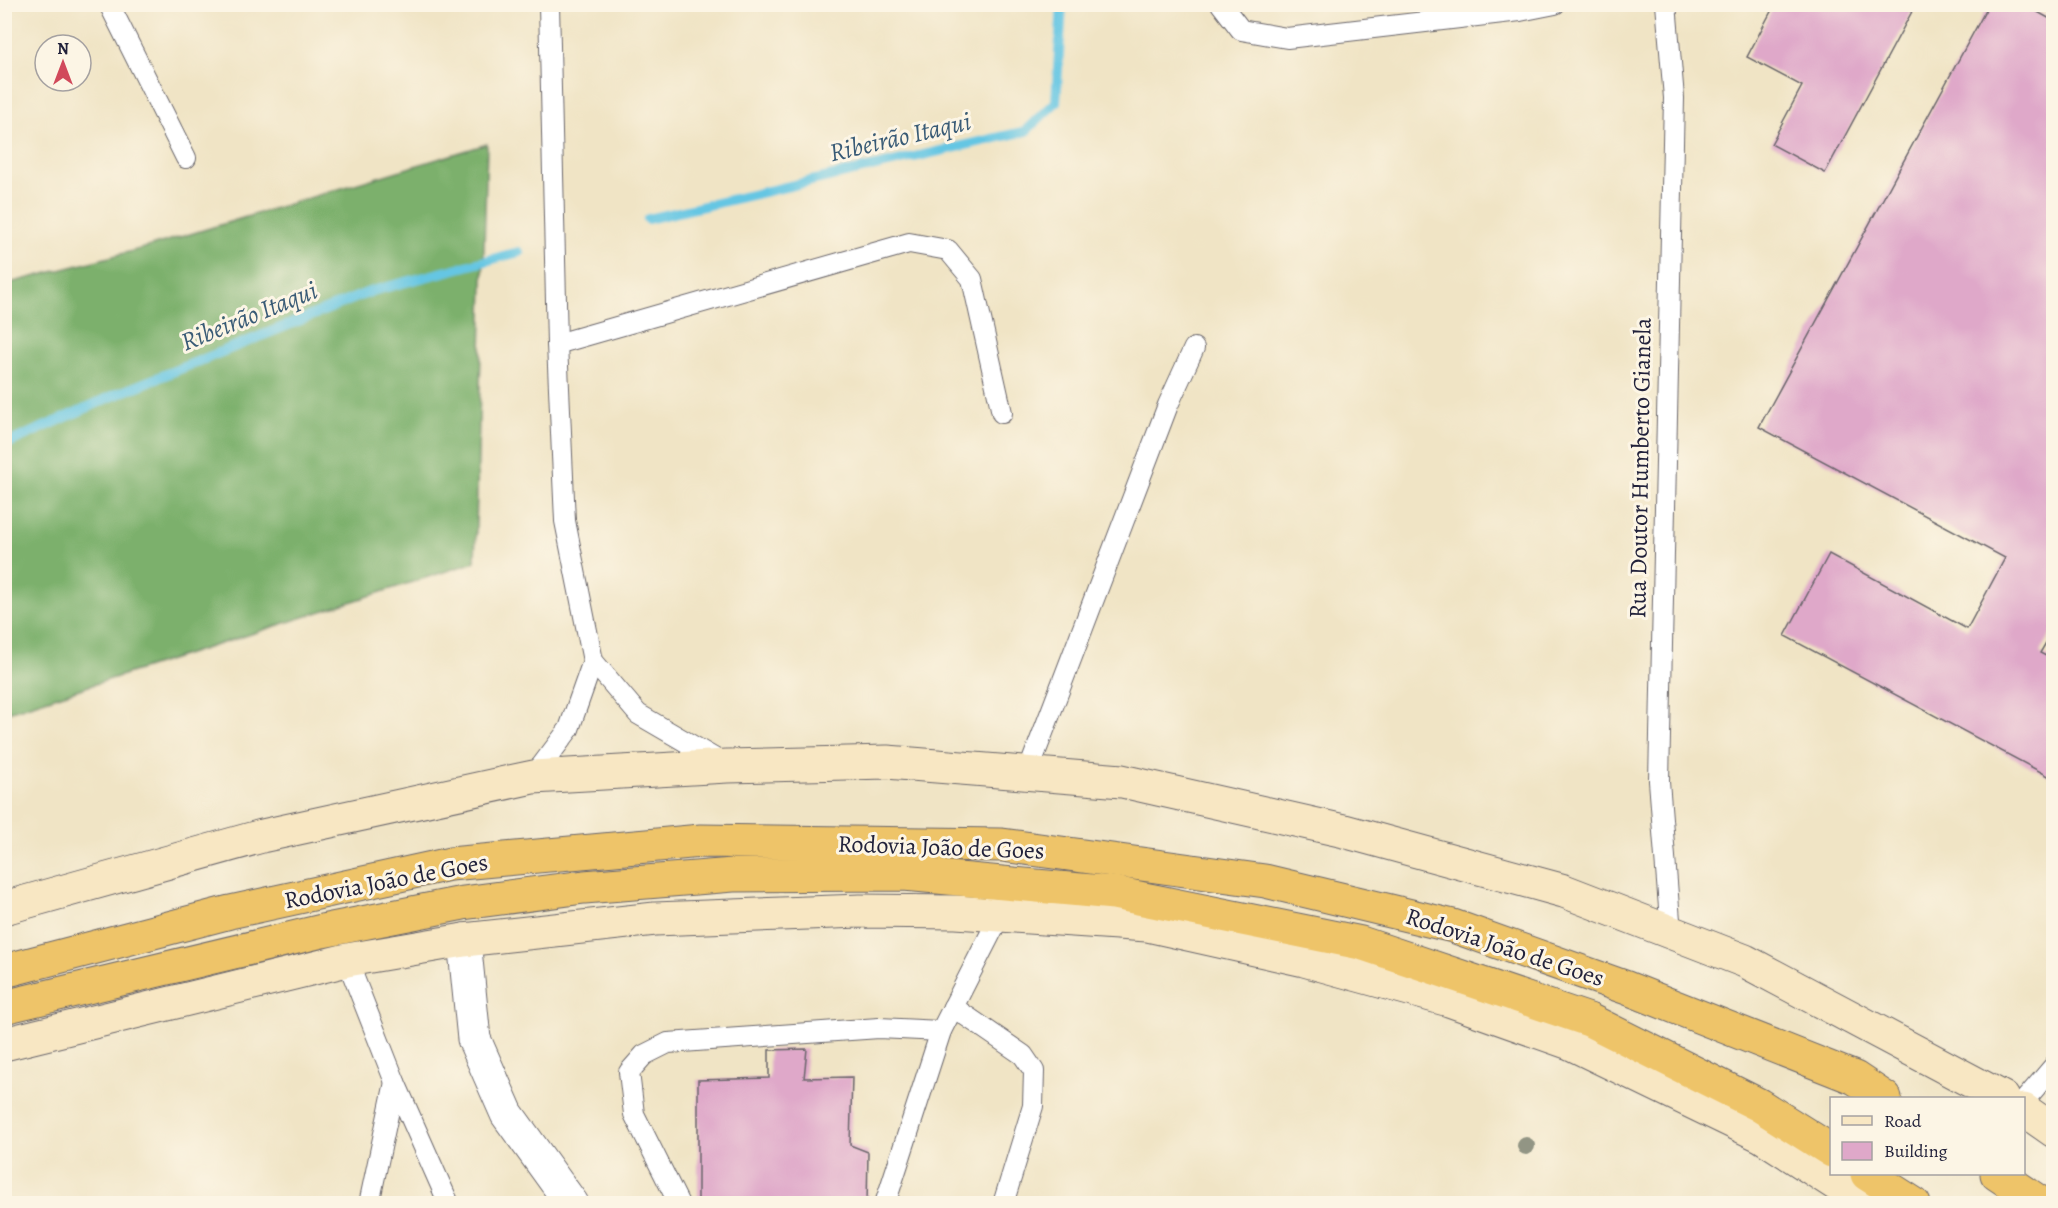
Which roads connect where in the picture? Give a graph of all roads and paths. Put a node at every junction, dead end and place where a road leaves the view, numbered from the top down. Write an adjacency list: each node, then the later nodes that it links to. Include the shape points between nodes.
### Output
1 (109, 4): 6 (lane)
2 (549, 4): 7 (lane)
3 (1221, 4): 4 (lane, via 1241,30 1287,38)
4 (1555, 4)
5 (1666, 4): 16 (lane, Rua Doutor Humberto Gianela, via 1674,98 1659,780)
6 (186, 158)
7 (557, 344): 9 (lane, via 909,243 948,250 972,279); 10 (lane, via 565,521)
8 (1194, 348): 12 (lane, via 1168,405)
9 (1002, 413)
10 (593, 661): 11 (lane, via 638,714); 13 (lane, via 569,729)
11 (727, 766): 12 (street, via 887,762); 13 (street)
12 (1028, 772): 16 (street, via 1122,780 1344,831 1564,891)
13 (532, 777): 14 (street, via 262,836)
14 (4, 908)
15 (995, 925): 21 (lane)
16 (1671, 933): 27 (street, via 1745,961)
17 (464, 940): 18 (street); 36 (street, via 474,1039 507,1114); 40 (street, via 655,919 860,911 956,912 1147,925 1326,966 1449,1000 1570,1043 1762,1136)
18 (347, 960): 23 (street); 25 (lane)
19 (4, 971): 26 (highway, Rodovia João de Goes, via 230,912 450,864 701,841 1002,845 1265,881 1453,926 1627,988 1855,1078)
20 (4, 1007): 31 (highway, Rodovia João de Goes, via 322,931 463,903 584,887 733,875 904,874 1114,893 1361,943 1589,1020 1759,1105)
21 (953, 1007): 22 (lane); 39 (lane, via 1023,1055 1034,1071 1033,1106)
22 (940, 1031): 37 (lane, via 879,1028 668,1043 644,1055 629,1072 634,1114); 38 (lane)
23 (4, 1044)
24 (2054, 1066): 28 (lane)
25 (395, 1082): 34 (lane); 35 (lane)
26 (1884, 1097)
27 (2001, 1097)
28 (2025, 1100)
29 (2025, 1111): 30 (street)
30 (2054, 1131)
31 (1830, 1150)
32 (1870, 1175): 41 (highway)
33 (2000, 1175): 42 (highway)
34 (369, 1203)
35 (449, 1203)
36 (572, 1203)
37 (679, 1203)
38 (885, 1203)
39 (1004, 1203)
40 (1867, 1203)
41 (1914, 1203)
42 (2042, 1203)

